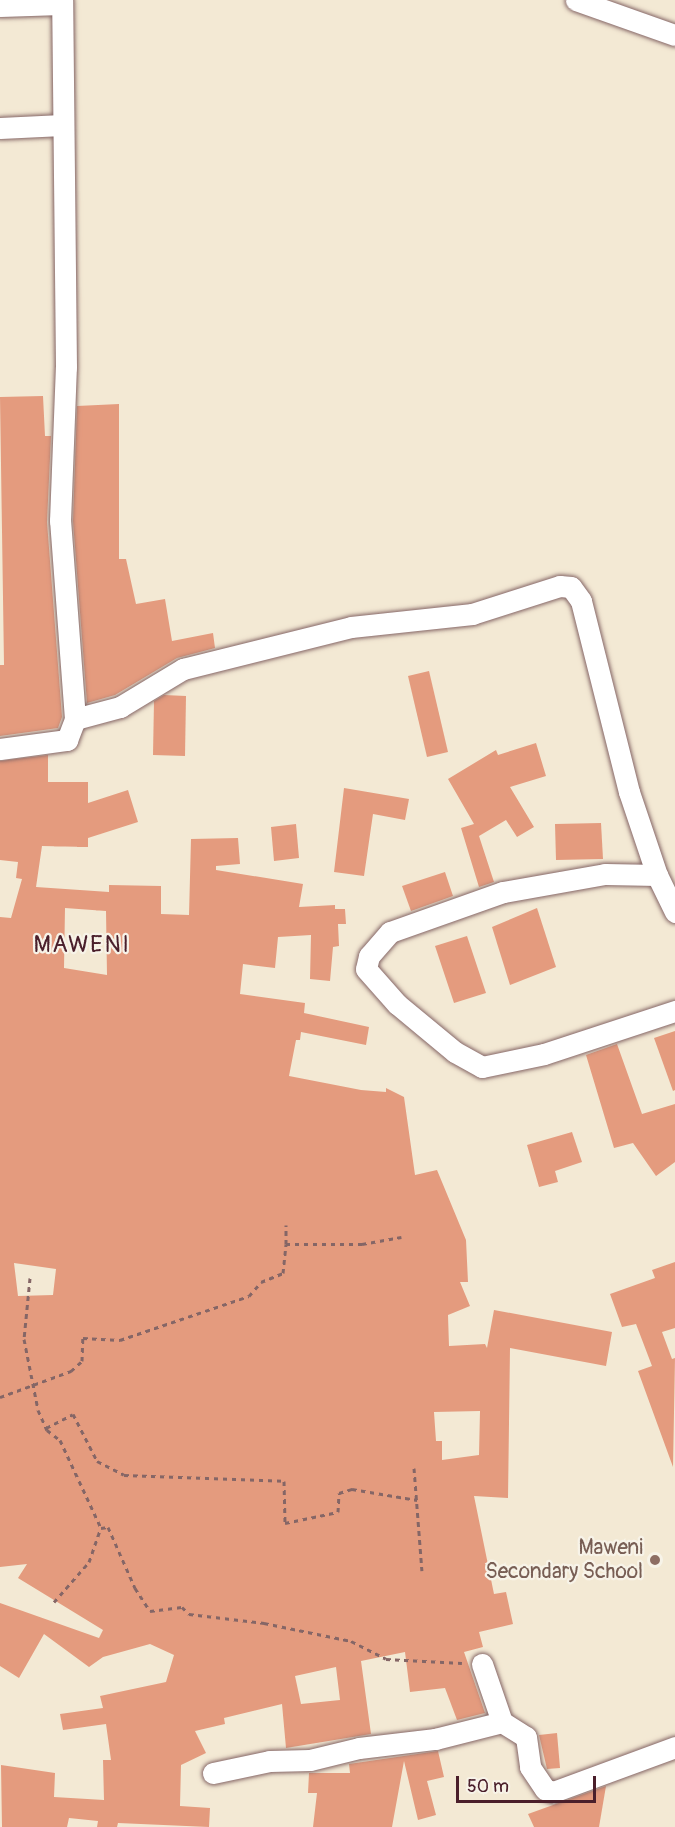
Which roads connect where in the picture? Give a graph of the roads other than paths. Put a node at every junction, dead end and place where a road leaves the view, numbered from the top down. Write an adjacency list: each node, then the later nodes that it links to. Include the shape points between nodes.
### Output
1 (576, 0): 4 (street)
2 (62, 2): 3 (street); 5 (street)
3 (0, 6)
4 (675, 35)
5 (63, 124): 6 (street); 7 (street, via 66,367 60,521)
6 (0, 128)
7 (75, 719): 8 (street, via 67,740); 9 (street, via 120,706 183,669 351,627 472,614 560,586 571,587 581,601 629,792)
8 (0, 748)
9 (657, 874): 10 (street); 11 (street, via 594,876 503,892 434,914 390,932 369,956 366,969 397,1004 454,1052 482,1067 544,1054)
10 (675, 912)
11 (675, 1011)
12 (482, 1664): 13 (street)
13 (502, 1722): 14 (street, via 526,1737 530,1767 538,1783 553,1792); 15 (street, via 435,1739 359,1748 310,1760 270,1761)
14 (675, 1748)
15 (213, 1773)

